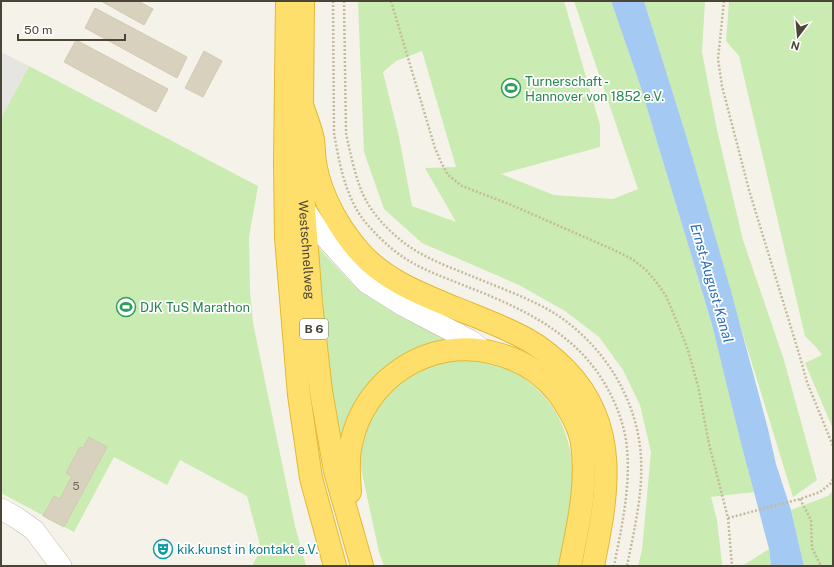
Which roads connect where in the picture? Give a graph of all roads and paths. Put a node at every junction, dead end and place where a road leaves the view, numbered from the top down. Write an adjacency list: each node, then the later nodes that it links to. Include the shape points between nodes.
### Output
1 (286, 1): 17 (highway, Westschnellweg / B 6, via 286,238 298,387 311,478)
2 (303, 1): 7 (highway, Westschnellweg / B 6)
3 (333, 1): 20 (path, via 334,133 348,189 365,222 406,259 523,311 565,337 582,353 610,391 626,439 628,459 626,499)
4 (344, 1): 21 (path, via 346,133 360,185 374,214 413,249 553,313 573,327 590,344 606,361 621,385 631,409 641,457 639,501)
5 (391, 1): 14 (path, via 435,148 448,175 462,186 509,204 632,259 646,270 666,296 688,350)
6 (724, 1): 10 (path, via 718,59 722,86 749,190 803,369)
7 (302, 105): 8 (highway, Westschnellweg / B 6); 19 (highway, via 325,197 344,231 360,252 391,278 429,298 529,341 556,360 577,382 598,421 605,452 605,497)
8 (304, 209): 9 (lane, via 317,228 366,282 404,306 471,341); 15 (highway, Westschnellweg / B 6, via 320,391 335,471)
9 (482, 350): 15 (highway, via 443,351 423,357 398,371 383,383 370,399 358,420 350,445 348,474); 18 (highway, via 505,356 542,376 564,401 577,426 582,442 584,468 580,513)
10 (833, 446)
11 (833, 479): 12 (path, via 820,492)
12 (800, 499): 14 (path); 23 (path, via 811,520 812,548)
13 (1, 509): 16 (lane, via 34,530)
14 (728, 518): 22 (path)
15 (359, 558)
16 (61, 566)
17 (335, 566)
18 (570, 566)
19 (594, 566)
20 (614, 566)
21 (627, 566)
22 (732, 566)
23 (822, 566)

